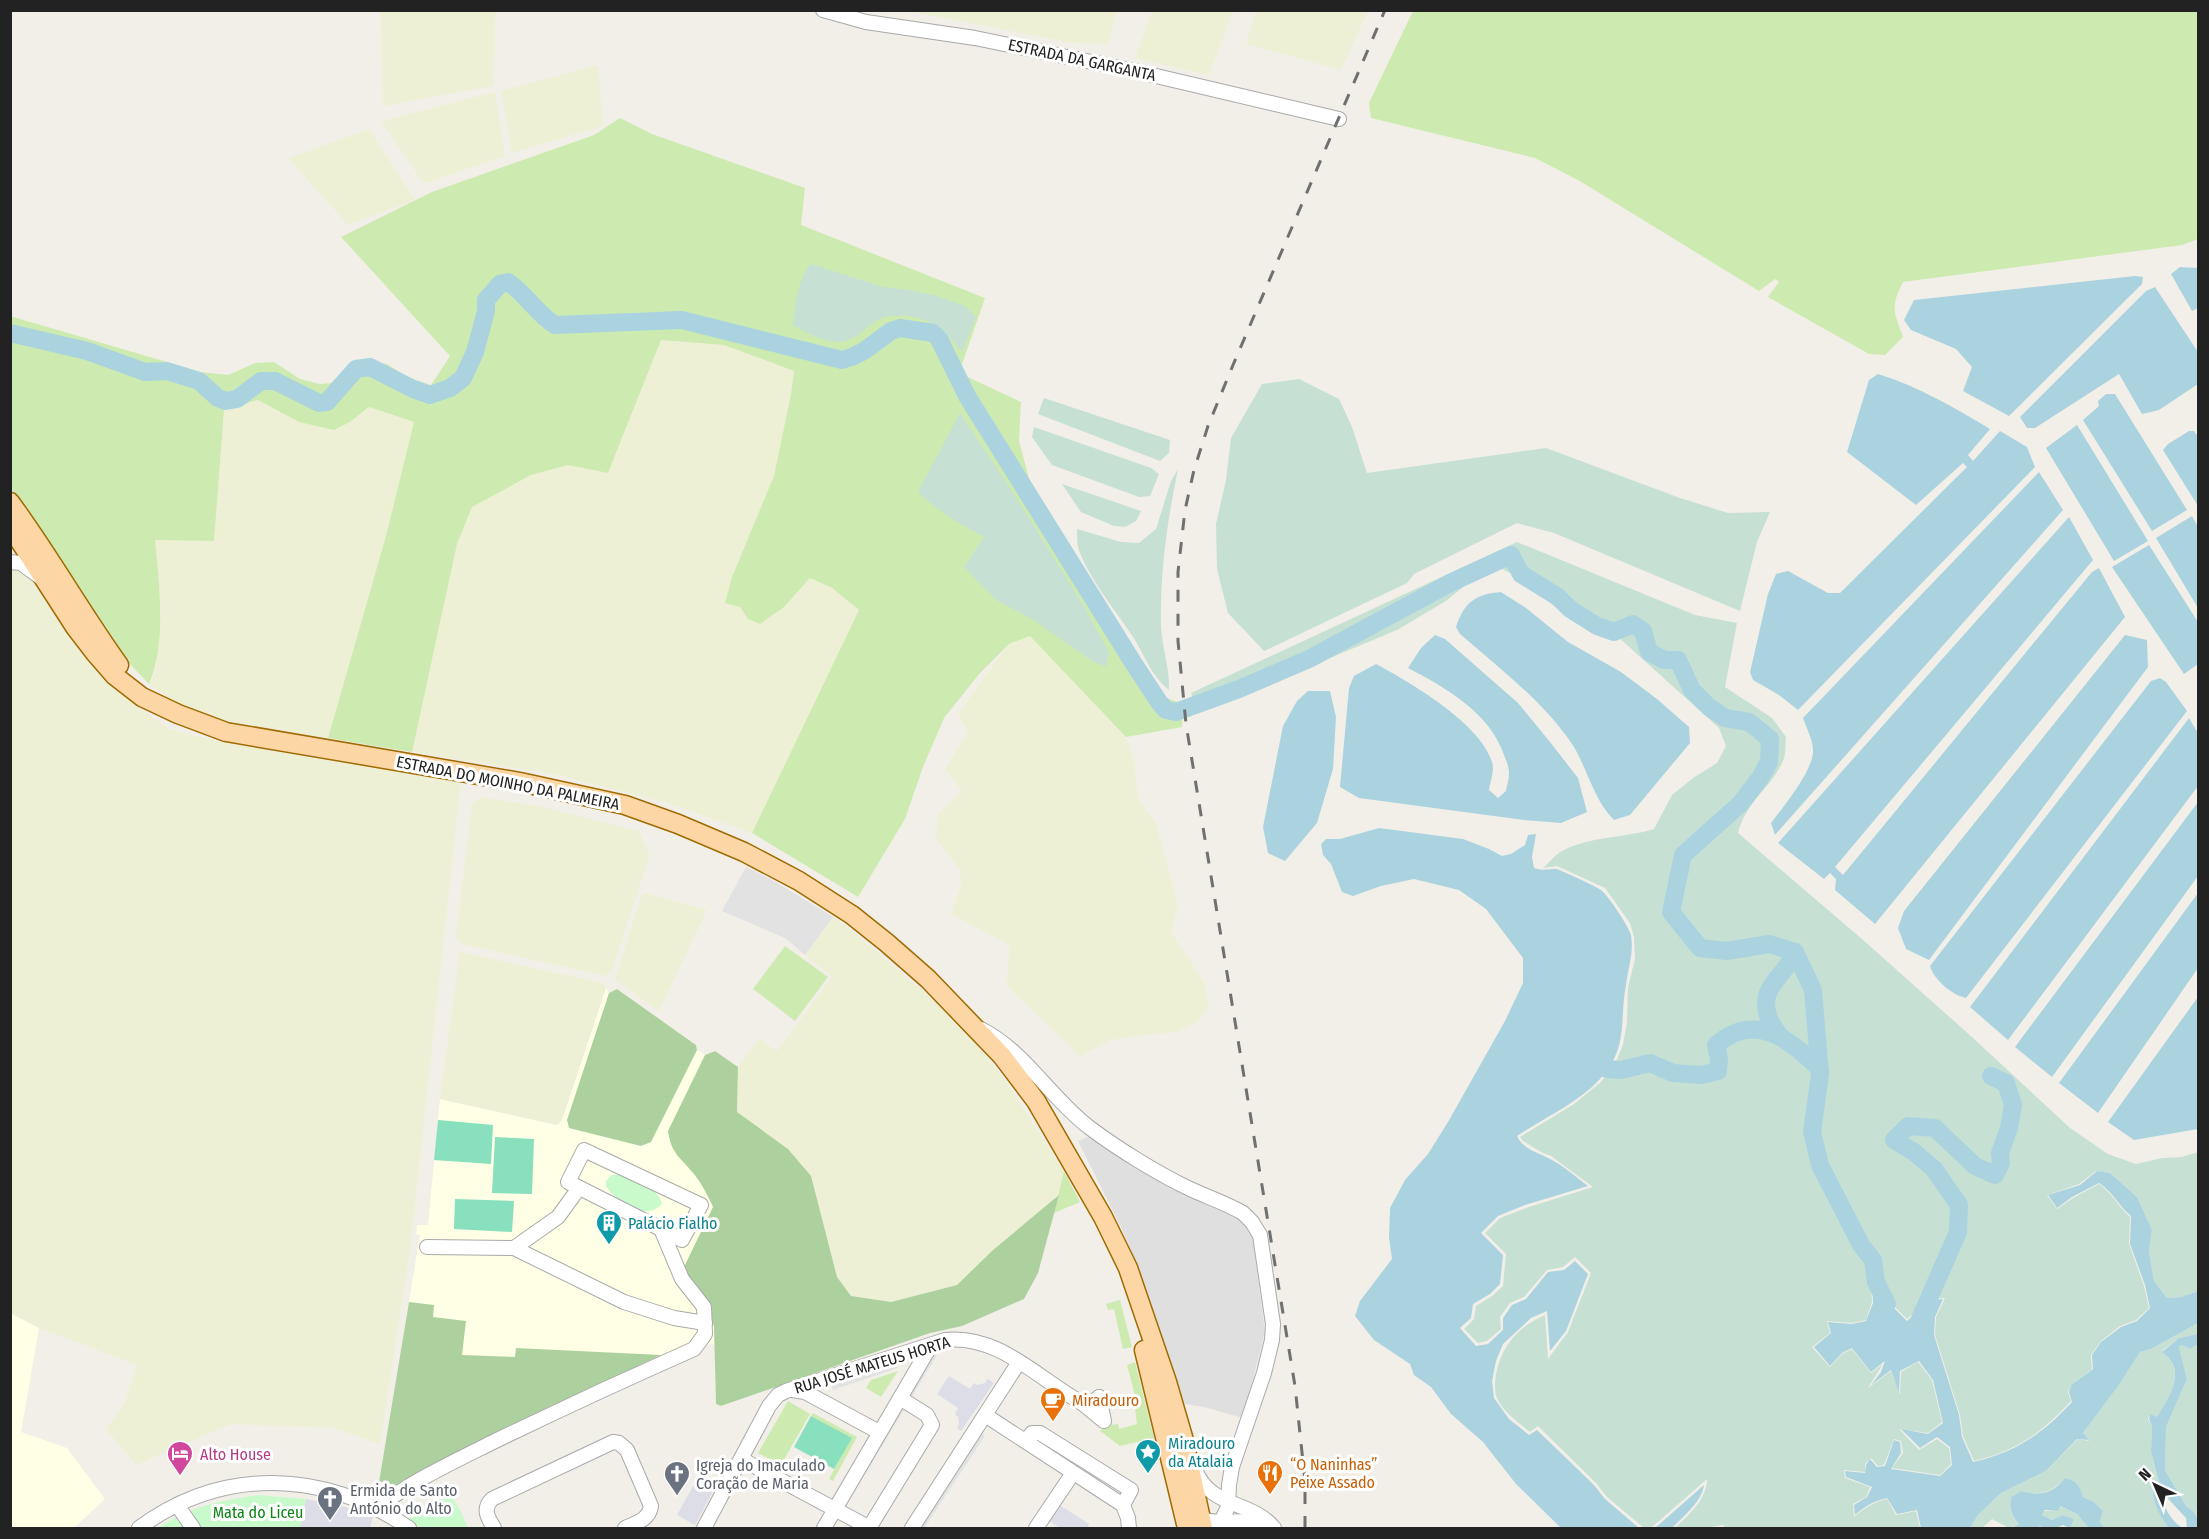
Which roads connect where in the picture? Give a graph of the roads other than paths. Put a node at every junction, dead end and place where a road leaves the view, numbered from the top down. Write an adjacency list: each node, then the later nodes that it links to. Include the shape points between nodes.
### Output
1 (823, 10): 2 (street, ESTRADA DA GARGANTA, via 866,22 975,38 1135,70)
2 (1339, 119)
3 (12, 503): 4 (street, via 18,518); 5 (main road, ESTRADA DO MOINHO DA PALMEIRA)
4 (12, 534): 5 (street); 7 (main road, ESTRADA DO MOINHO DA PALMEIRA)
5 (39, 541): 8 (main road, ESTRADA DO MOINHO DA PALMEIRA, via 120,666)
6 (10, 562): 7 (street, via 21,563)
7 (51, 588): 8 (main road, ESTRADA DO MOINHO DA PALMEIRA, via 75,627 115,676 142,697)
8 (178, 714): 9 (main road, ESTRADA DO MOINHO DA PALMEIRA, via 226,732 275,742 573,792 678,824 744,852 852,915 928,979)
9 (974, 1025): 11 (main road, ESTRADA DO MOINHO DA PALMEIRA, via 1036,1101); 34 (street, via 1011,1049 1090,1128 1164,1175 1232,1206 1252,1222 1260,1235 1272,1340 1229,1485)
10 (579, 1188): 12 (street); 12 (street, via 568,1182 584,1150 701,1205 682,1240); 14 (street, via 558,1217)
11 (1103, 1217): 18 (main road, ESTRADA DO MOINHO DA PALMEIRA, via 1132,1299); 23 (main road, ESTRADA DO MOINHO DA PALMEIRA, via 1128,1268)
12 (661, 1229): 15 (street, via 682,1279 704,1307)
13 (427, 1246): 14 (street)
14 (514, 1248): 15 (street, via 624,1302)
15 (705, 1323): 32 (street, via 705,1334 694,1349 563,1407 396,1493)
16 (931, 1345): 17 (street, RUA JOSÉ MATEUS HORTA, via 971,1339); 19 (street, RUA JOSÉ MATEUS HORTA); 22 (street)
17 (1019, 1362): 24 (street, RUA JOSÉ MATEUS HORTA); 25 (street)
18 (1152, 1380): 34 (street, via 1170,1431 1185,1500 1190,1510); 34 (main road, ESTRADA DO MOINHO DA PALMEIRA, via 1182,1506)
19 (815, 1382): 20 (street, RUA JOSÉ MATEUS HORTA); 21 (street)
20 (792, 1390): 21 (street); 28 (street, RUA JOSÉ MATEUS HORTA, via 781,1393 772,1402)
21 (814, 1397): 26 (street)
22 (900, 1398): 26 (street); 43 (street, via 927,1415 932,1425)
23 (1172, 1402): 34 (main road, ESTRADA DO MOINHO DA PALMEIRA); 34 (street, via 1205,1489)
24 (1082, 1403): 24 (street, RUA JOSÉ MATEUS HORTA, via 1104,1421 1099,1397 1092,1404)
25 (985, 1415): 27 (street); 44 (street)
26 (879, 1432): 33 (street)
27 (1026, 1441): 29 (street); 31 (street, via 1035,1432 1040,1433 1131,1490)
28 (741, 1459): 33 (street); 41 (street, RUA JOSÉ MATEUS HORTA)
29 (1073, 1473): 31 (street); 45 (street)
30 (177, 1505): 32 (street, via 229,1486 277,1483 327,1490); 36 (street); 37 (street)
31 (1123, 1505): 46 (street)
32 (377, 1508): 38 (street)
33 (834, 1509): 42 (street); 43 (street)
34 (1206, 1516): 35 (street); 35 (street, via 1206,1520); 48 (street, via 1251,1511)
35 (1220, 1525): 47 (street, via 1248,1522)
36 (139, 1528)
37 (193, 1528)
38 (409, 1528)
39 (494, 1528): 40 (street, via 486,1512 492,1499 613,1442 627,1450 651,1506 645,1518)
40 (625, 1528)
41 (704, 1528)
42 (824, 1528)
43 (869, 1528)
44 (912, 1528)
45 (1036, 1528)
46 (1129, 1528)
47 (1262, 1528)
48 (1274, 1528)

